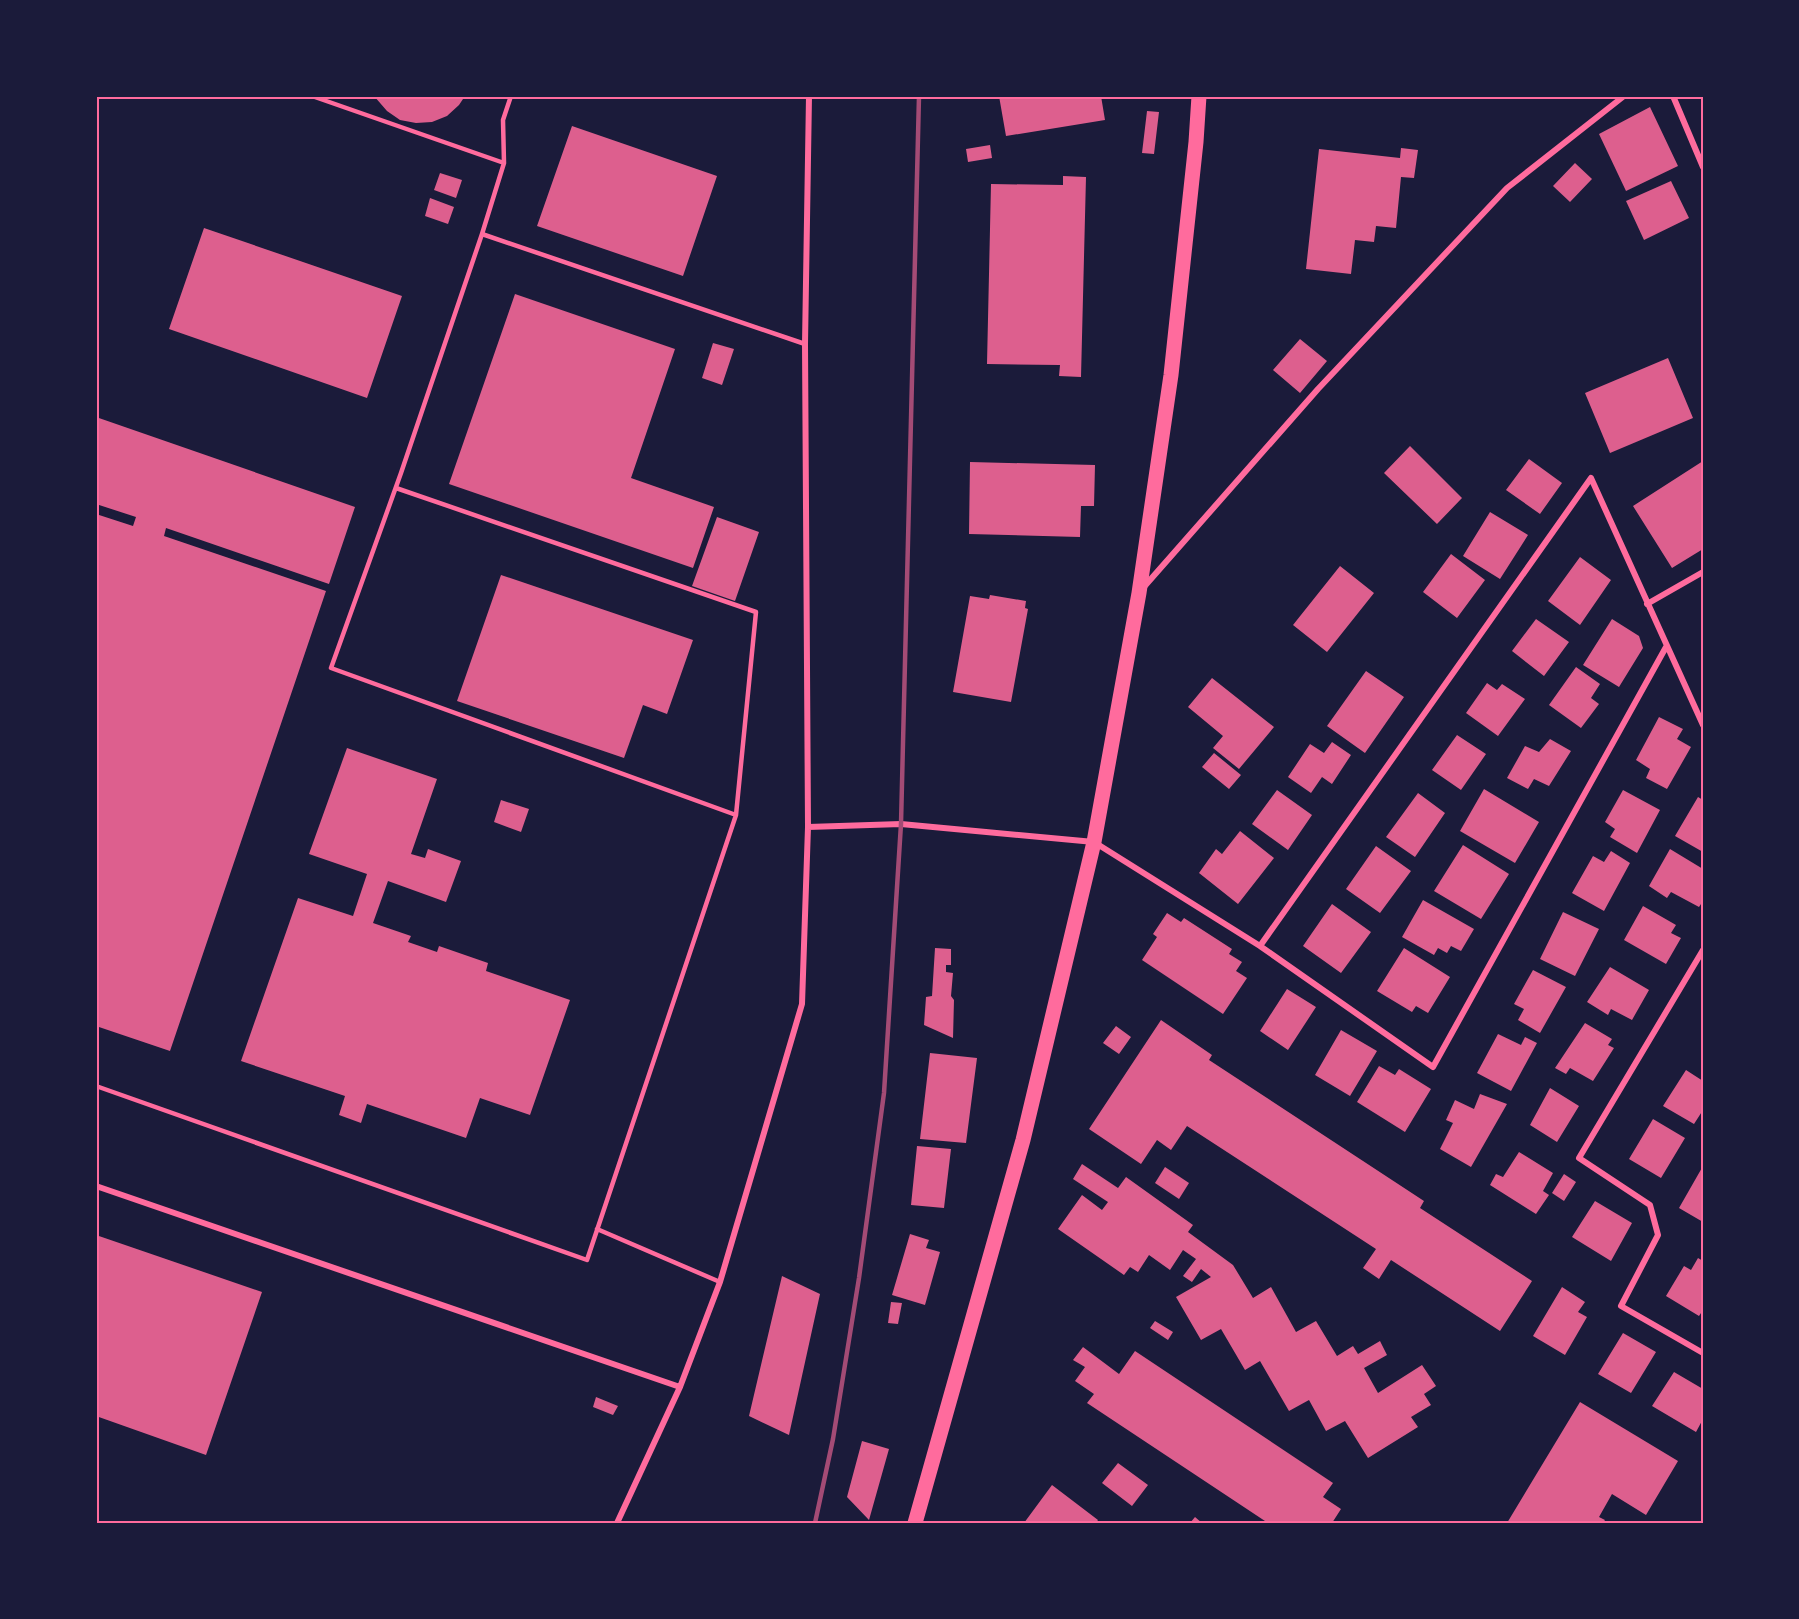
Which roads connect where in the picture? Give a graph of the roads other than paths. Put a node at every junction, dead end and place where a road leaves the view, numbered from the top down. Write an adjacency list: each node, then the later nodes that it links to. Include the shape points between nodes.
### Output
1 (312, 96): 7 (lane)
2 (511, 96): 7 (lane, via 503,120)
3 (809, 96): 10 (street)
4 (1199, 96): 13 (main road, via 1171,375)
5 (1624, 96): 13 (street, via 1507,188 1318,389)
6 (1673, 96): 8 (street)
7 (504, 163): 9 (lane)
8 (1703, 167)
9 (482, 234): 10 (lane); 11 (lane)
10 (805, 344): 18 (street)
11 (396, 488): 17 (lane, via 756,612); 17 (lane, via 331,668)
12 (1703, 572): 14 (street)
13 (1138, 593): 19 (main road)
14 (1647, 604): 15 (street); 20 (street, via 1591,478)
15 (1666, 647): 16 (street); 20 (street, via 1432,1067)
16 (1703, 725)
17 (736, 815): 24 (lane)
18 (808, 827): 19 (street, via 901,824); 25 (street, via 802,1004)
19 (1094, 842): 20 (street); 29 (main road, via 1023,1140)
20 (1260, 946)
21 (1703, 950): 26 (street, via 1579,1158 1650,1205 1658,1235 1621,1306)
22 (96, 1086): 24 (lane, via 587,1260)
23 (96, 1186): 27 (street)
24 (597, 1229): 25 (lane)
25 (720, 1282): 27 (street)
26 (1703, 1353)
27 (680, 1387): 28 (street)
28 (617, 1523)
29 (915, 1523)

